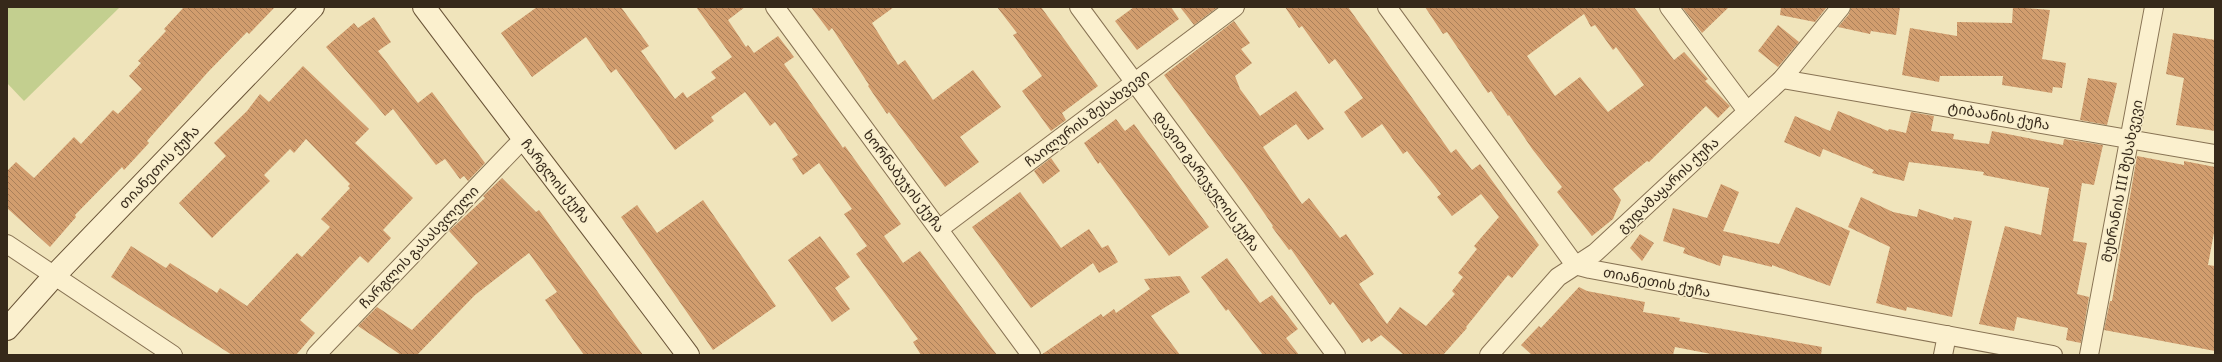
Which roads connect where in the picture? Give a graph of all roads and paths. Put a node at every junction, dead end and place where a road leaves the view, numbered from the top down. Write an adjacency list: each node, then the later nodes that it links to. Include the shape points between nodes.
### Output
1 (313, 7): 19 (street, თიანეთის ქუჩა)
2 (424, 7): 14 (street, ჩარგლის ქუჩა)
3 (775, 7): 16 (street, ხორნაბუჯის ქუჩა)
4 (1078, 7): 11 (street, დავით გარეჯელის ქუჩა)
5 (1235, 7): 11 (street, ჩაილურის შესახვევი)
6 (1387, 7): 18 (street)
7 (1669, 7): 12 (street)
8 (1841, 7): 10 (street, გუდამაყარის ქუჩა)
9 (2154, 7): 13 (street, მუხრანის III შესახვევი)
10 (1782, 79): 12 (street, გუდამაყარის ქუჩა); 13 (street, ტიბაანის ქუჩა)
11 (1134, 82): 16 (street, ჩაილურის შესახვევი); 26 (street, დავით გარეჯელის ქუჩა)
12 (1747, 111): 18 (street, გუდამაყარის ქუჩა, via 1595,253)
13 (2130, 138): 15 (street, ტიბაანის ქუჩა); 30 (street, მუხრანის III შესახვევი)
14 (523, 139): 23 (street, ჩარგლის გასასვლელი); 24 (street, ჩარგლის ქუჩა, via 554,176)
15 (2215, 154)
16 (939, 229): 25 (street, ხორნაბუჯის ქუჩა)
17 (7, 244): 19 (street)
18 (1575, 265): 21 (street, თიანეთის ქუჩა); 27 (street, გუდამაყარის ქუჩა, via 1558,277)
19 (55, 275): 20 (street, თიანეთის ქუჩა); 22 (street)
20 (7, 329)
21 (1947, 335): 28 (street); 29 (street, თიანეთის ქუჩა)
22 (173, 355)
23 (316, 355)
24 (688, 355)
25 (1031, 355)
26 (1336, 355)
27 (1489, 355)
28 (1943, 355)
29 (2053, 355)
30 (2089, 355)

